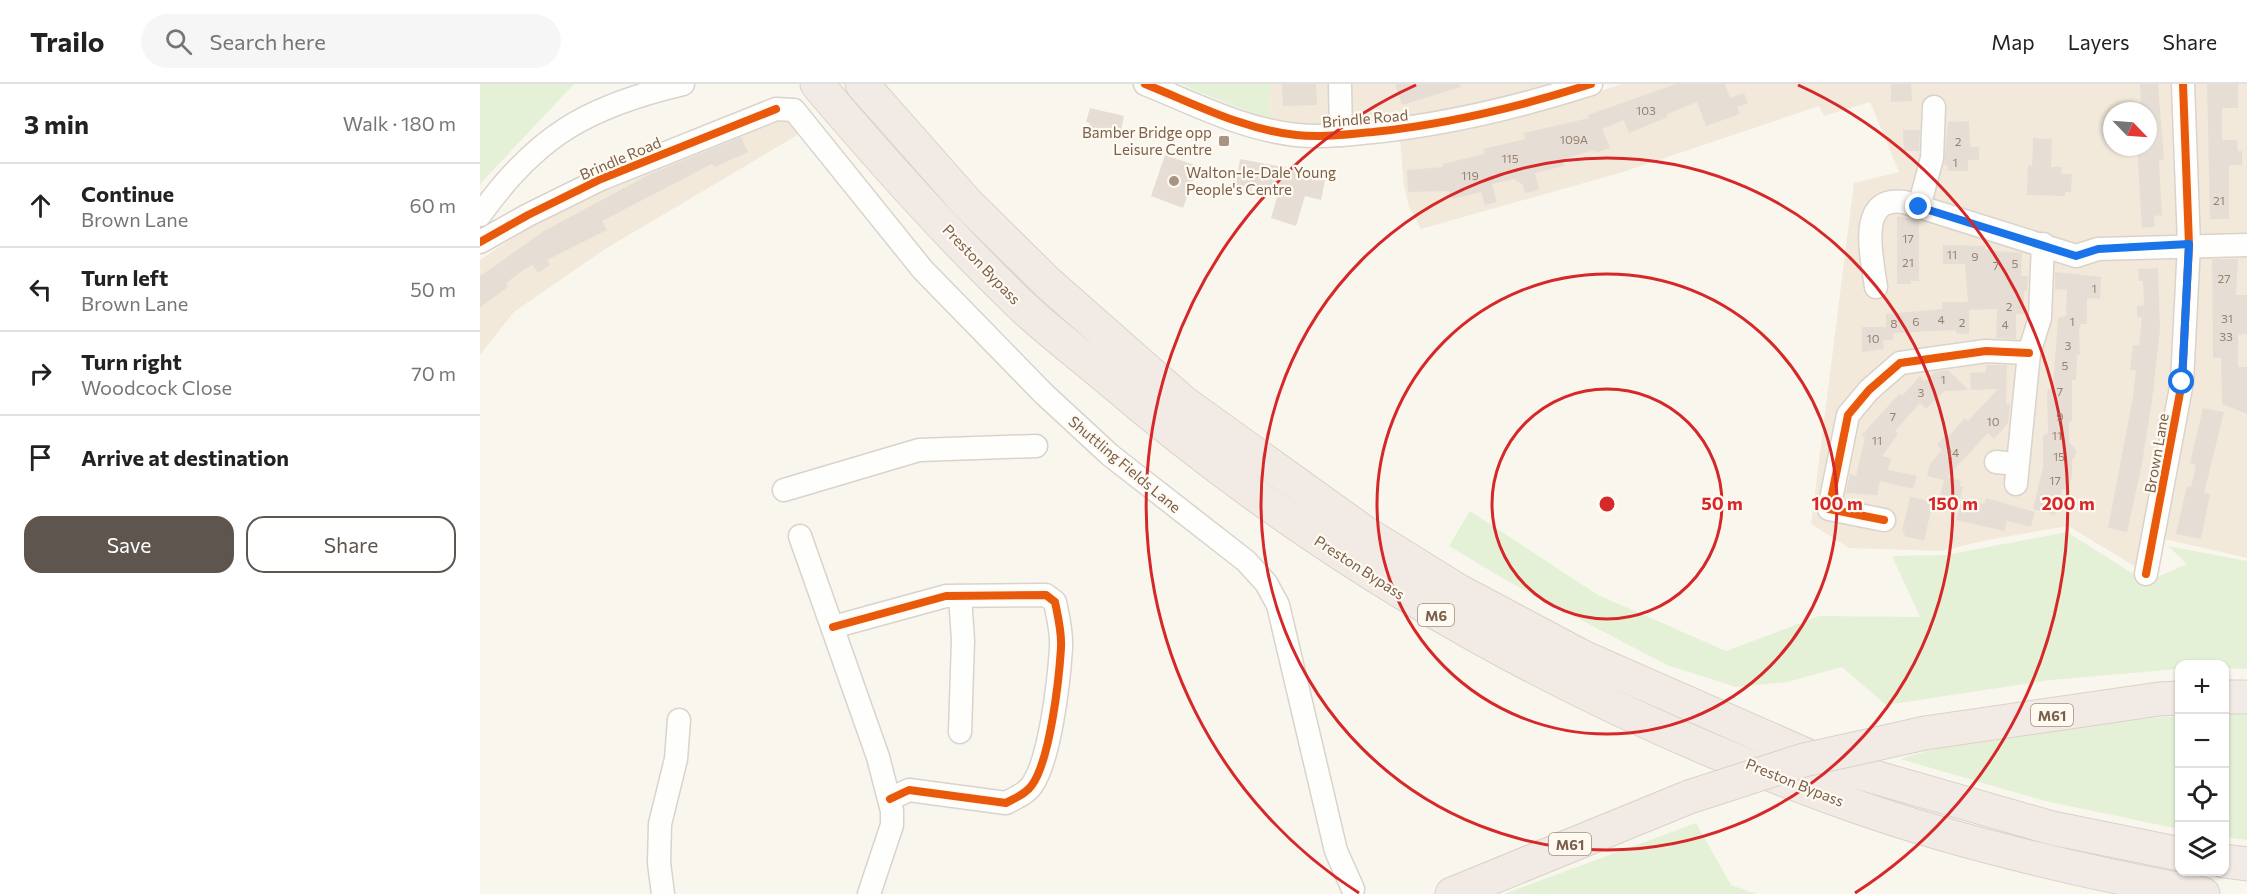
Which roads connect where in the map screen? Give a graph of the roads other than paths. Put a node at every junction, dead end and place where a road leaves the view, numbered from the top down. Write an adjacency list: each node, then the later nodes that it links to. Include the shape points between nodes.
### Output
1 (683, 84): 11 (street, via 624,100 574,122 538,147)
2 (817, 84): 42 (highway, Preston Bypass / M6, via 893,171 1025,309 1229,478 1325,546 1433,613 1527,665 1635,717 1852,805 1976,843 2095,873)
3 (861, 84): 35 (highway, Preston Bypass / M6, via 968,204 1048,283 1183,402 1364,532 1459,591 1583,657 1822,762 2052,828)
4 (1147, 84): 10 (street, Brindle Road, via 1218,116 1294,135)
5 (1341, 84): 10 (street)
6 (1591, 84): 10 (street, Brindle Road, via 1516,108 1457,121)
7 (2183, 84): 17 (street, Brown Lane)
8 (1934, 107): 12 (street, via 1932,158)
9 (776, 109): 14 (street, Brindle Road, via 601,180); 38 (street, Shuttling Fields Lane, via 794,110 923,270 1044,394 1110,455 1246,561 1266,583 1281,616 1336,850)
10 (1341, 135)
11 (499, 188): 13 (street); 14 (street)
12 (1912, 205): 16 (street); 19 (street, via 1884,202 1876,208)
13 (480, 215)
14 (528, 215): 15 (street, Brindle Road)
15 (480, 242)
16 (2043, 244): 17 (street, via 2076,256 2098,249); 20 (street, via 2040,318)
17 (2189, 244): 18 (street); 26 (street, Brown Lane, via 2182,382)
18 (2247, 245)
19 (1876, 287)
20 (2029, 353): 22 (street); 24 (street, via 1986,351 1900,363 1863,385 1848,415 1829,509)
21 (1036, 446): 23 (street, via 919,450)
22 (2010, 470)
23 (784, 490)
24 (1884, 520)
25 (800, 536): 28 (street)
26 (2146, 573)
27 (960, 596): 28 (street, via 946,596); 33 (street); 34 (street, via 1046,596 1055,602 1061,648 1040,771 1032,786 1006,803 909,790)
28 (833, 627): 34 (street)
29 (2229, 697): 30 (highway)
30 (2247, 697)
31 (2175, 698): 41 (highway, M61, bridge, via 1925,733 1804,760 1689,798)
32 (680, 720): 39 (street, via 676,759 660,824)
33 (960, 732)
34 (890, 799): 40 (street, via 892,825)
35 (2175, 853)
36 (2229, 862): 37 (highway)
37 (2247, 864)
38 (1353, 889)
39 (663, 894)
40 (868, 894)
41 (1452, 894)
42 (2203, 894)

